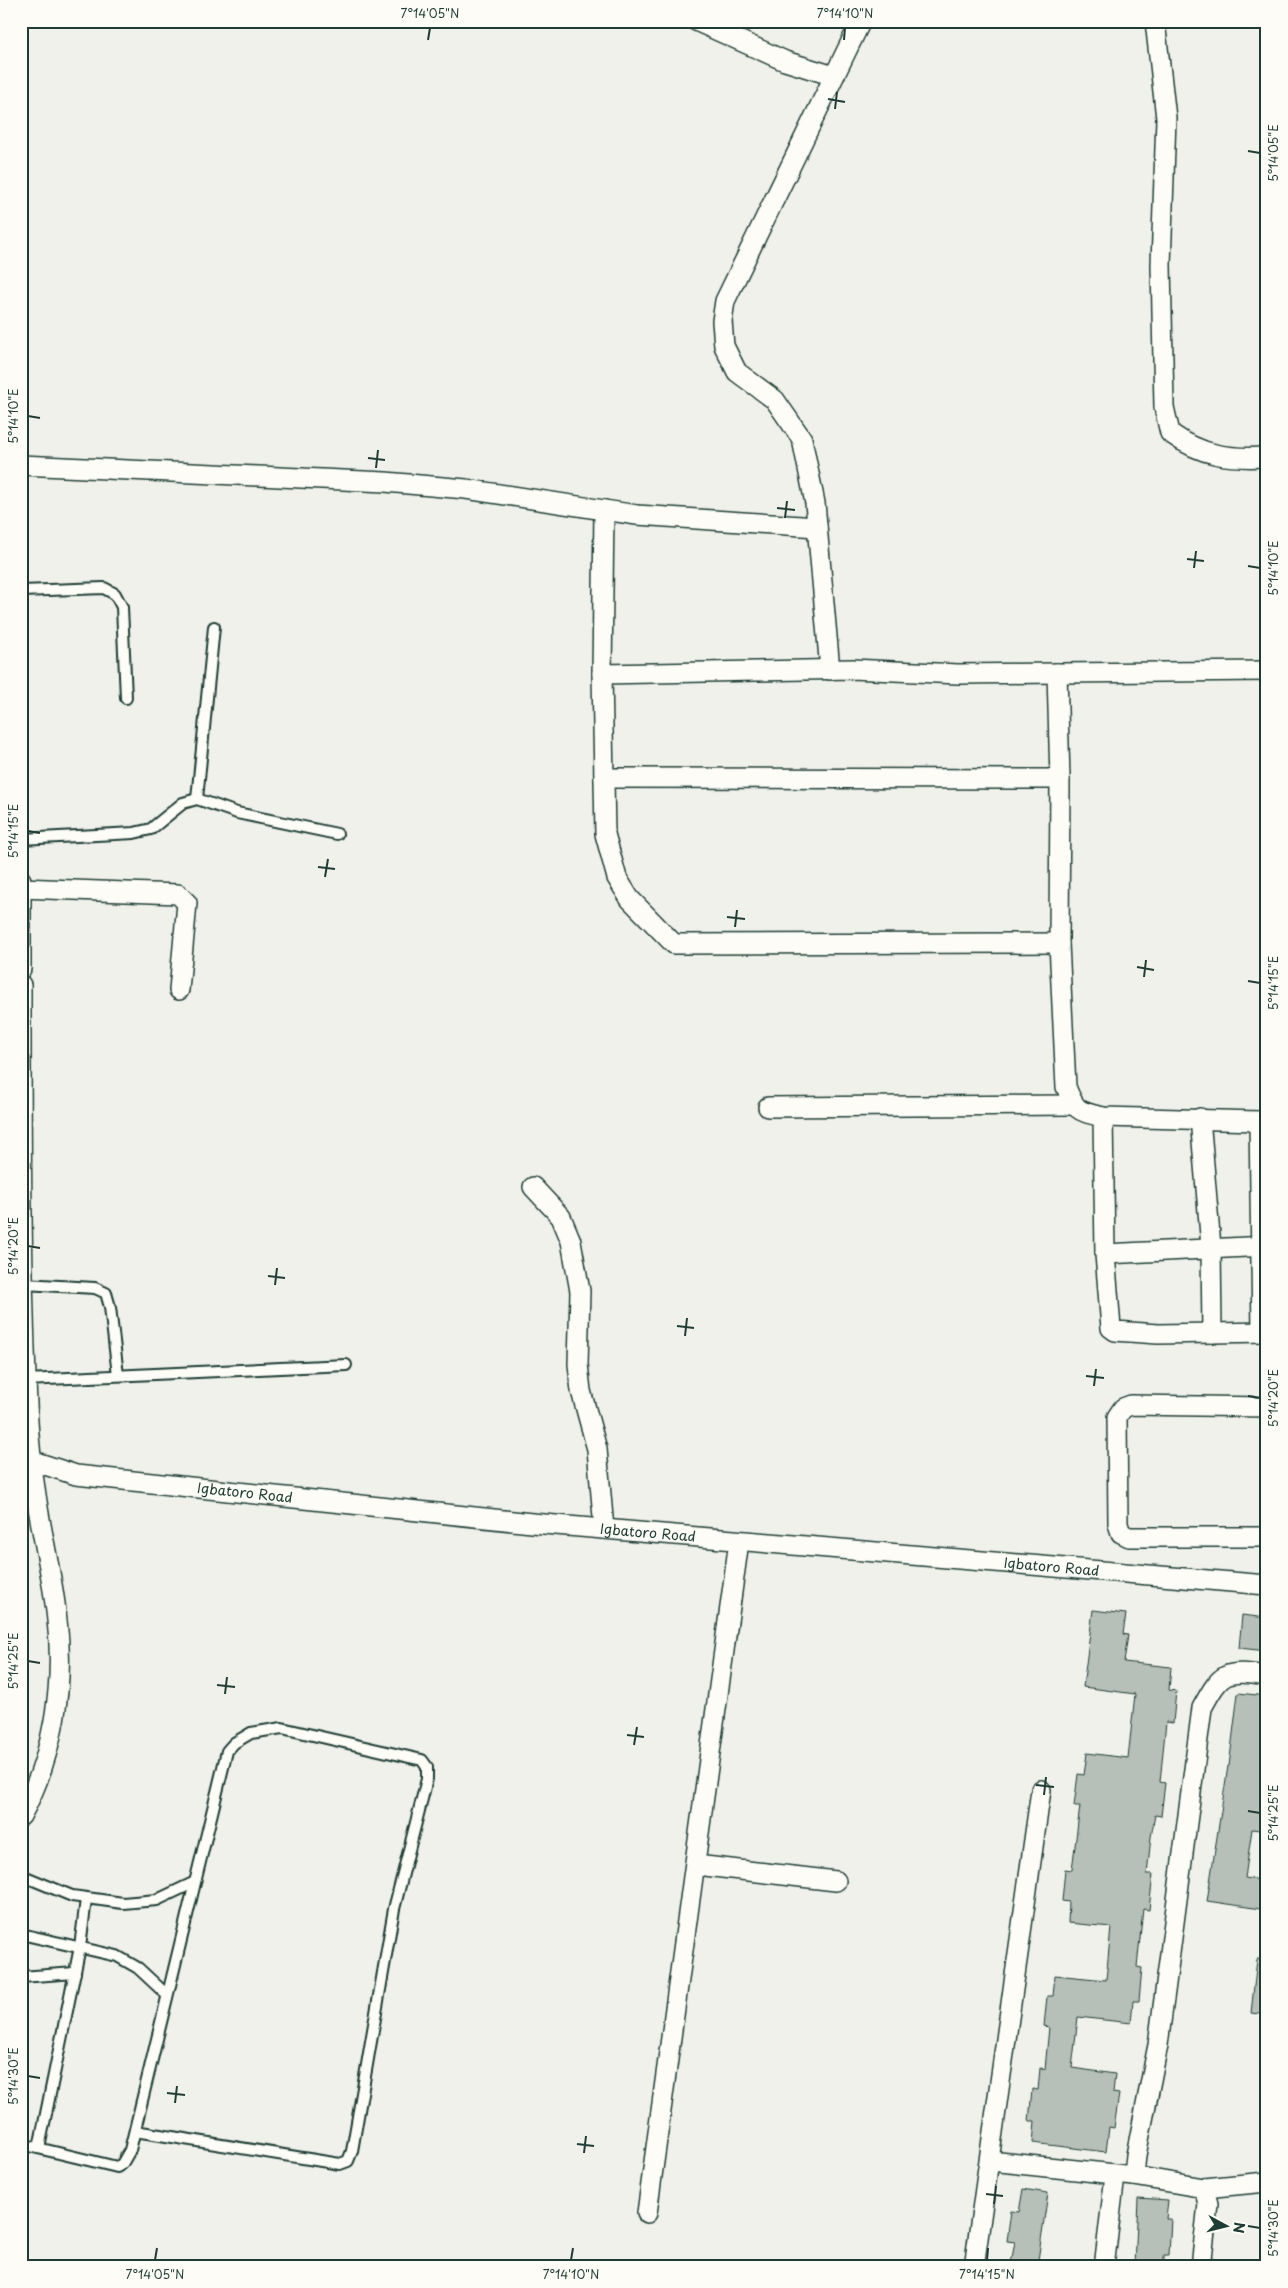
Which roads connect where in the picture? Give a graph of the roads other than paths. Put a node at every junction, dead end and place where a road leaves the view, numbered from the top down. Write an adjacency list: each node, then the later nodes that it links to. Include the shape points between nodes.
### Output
1 (696, 21): 4 (street, via 785,61)
2 (861, 21): 4 (street)
3 (1155, 21): 5 (street, via 1166,118 1162,274 1164,407 1170,433 1188,447 1233,459)
4 (834, 76): 8 (street, via 725,301 722,321 724,346 737,372 775,400 802,439)
5 (1267, 457)
6 (21, 465): 7 (street, via 385,482)
7 (604, 510): 8 (street); 14 (street)
8 (817, 527): 11 (street)
9 (21, 591): 15 (lane, via 104,588 115,594 122,607)
10 (214, 627): 18 (lane)
11 (830, 670): 13 (street); 14 (street)
12 (1267, 671): 13 (street)
13 (1057, 673): 17 (street)
14 (602, 674): 16 (street)
15 (126, 698)
16 (604, 778): 17 (street); 24 (street, via 605,834 617,878 630,899 674,944)
17 (1060, 779): 24 (street)
18 (196, 799): 19 (lane, via 237,813); 20 (lane, via 183,803 151,828 134,833)
19 (338, 834)
20 (21, 839)
21 (21, 880): 22 (street)
22 (21, 888): 23 (street); 27 (street, via 178,894 188,903)
23 (21, 903): 25 (street)
24 (1059, 943): 28 (street, via 1066,1087)
25 (21, 969)
26 (21, 985): 37 (street)
27 (178, 990)
28 (1073, 1106): 29 (street); 30 (street)
29 (768, 1107)
30 (1103, 1117): 31 (street); 36 (street)
31 (1200, 1118): 32 (street); 35 (street)
32 (1263, 1120): 34 (street)
33 (533, 1187): 47 (street, via 561,1217 570,1241 580,1291 580,1391 597,1450)
34 (1264, 1246): 35 (street); 38 (street)
35 (1211, 1247): 36 (street); 39 (street)
36 (1104, 1254): 39 (street, via 1111,1328 1115,1331)
37 (24, 1284): 40 (street); 42 (lane, via 95,1288 106,1293)
38 (1264, 1332): 39 (street)
39 (1212, 1333)
40 (23, 1339): 43 (street)
41 (346, 1365): 42 (lane)
42 (118, 1375): 43 (lane)
43 (26, 1380): 45 (street)
44 (1267, 1407): 48 (street, via 1131,1405 1123,1408 1117,1417 1118,1524 1121,1533 1129,1537)
45 (33, 1461): 46 (street); 47 (street, Igbatoro Road, via 76,1475)
46 (28, 1495): 53 (street, via 57,1619 60,1658 50,1743)
47 (604, 1529): 49 (street, Igbatoro Road)
48 (1267, 1537)
49 (739, 1541): 50 (street, Igbatoro Road); 54 (street)
50 (1267, 1585)
51 (1267, 1676): 71 (street, via 1237,1671 1226,1674 1214,1686 1202,1708 1158,2045)
52 (1041, 1790): 69 (street)
53 (22, 1819)
54 (696, 1865): 56 (street); 74 (street)
55 (21, 1875): 58 (lane)
56 (836, 1881)
57 (193, 1883): 58 (lane, via 157,1900 123,1903); 65 (lane); 66 (lane, via 227,1750 251,1733 282,1728 422,1760 427,1767 427,1779 394,1908 348,2160 340,2164)
58 (86, 1899): 62 (lane)
59 (21, 1934): 60 (lane)
60 (39, 1937): 61 (lane); 62 (lane)
61 (21, 1941)
62 (80, 1947): 63 (lane); 65 (lane, via 117,1956 138,1968)
63 (74, 1973): 64 (lane); 68 (lane)
64 (21, 1977)
65 (167, 1995): 66 (lane)
66 (135, 2131): 68 (lane, via 130,2150 117,2167)
67 (21, 2144): 68 (lane)
68 (39, 2148)
69 (990, 2161): 70 (street); 75 (street)
70 (1116, 2176): 71 (street); 76 (street)
71 (1134, 2176): 73 (street)
72 (1267, 2182): 73 (street)
73 (1204, 2188): 77 (street, via 1208,2204)
74 (647, 2213)
75 (974, 2267)
76 (1104, 2267)
77 (1201, 2267)

